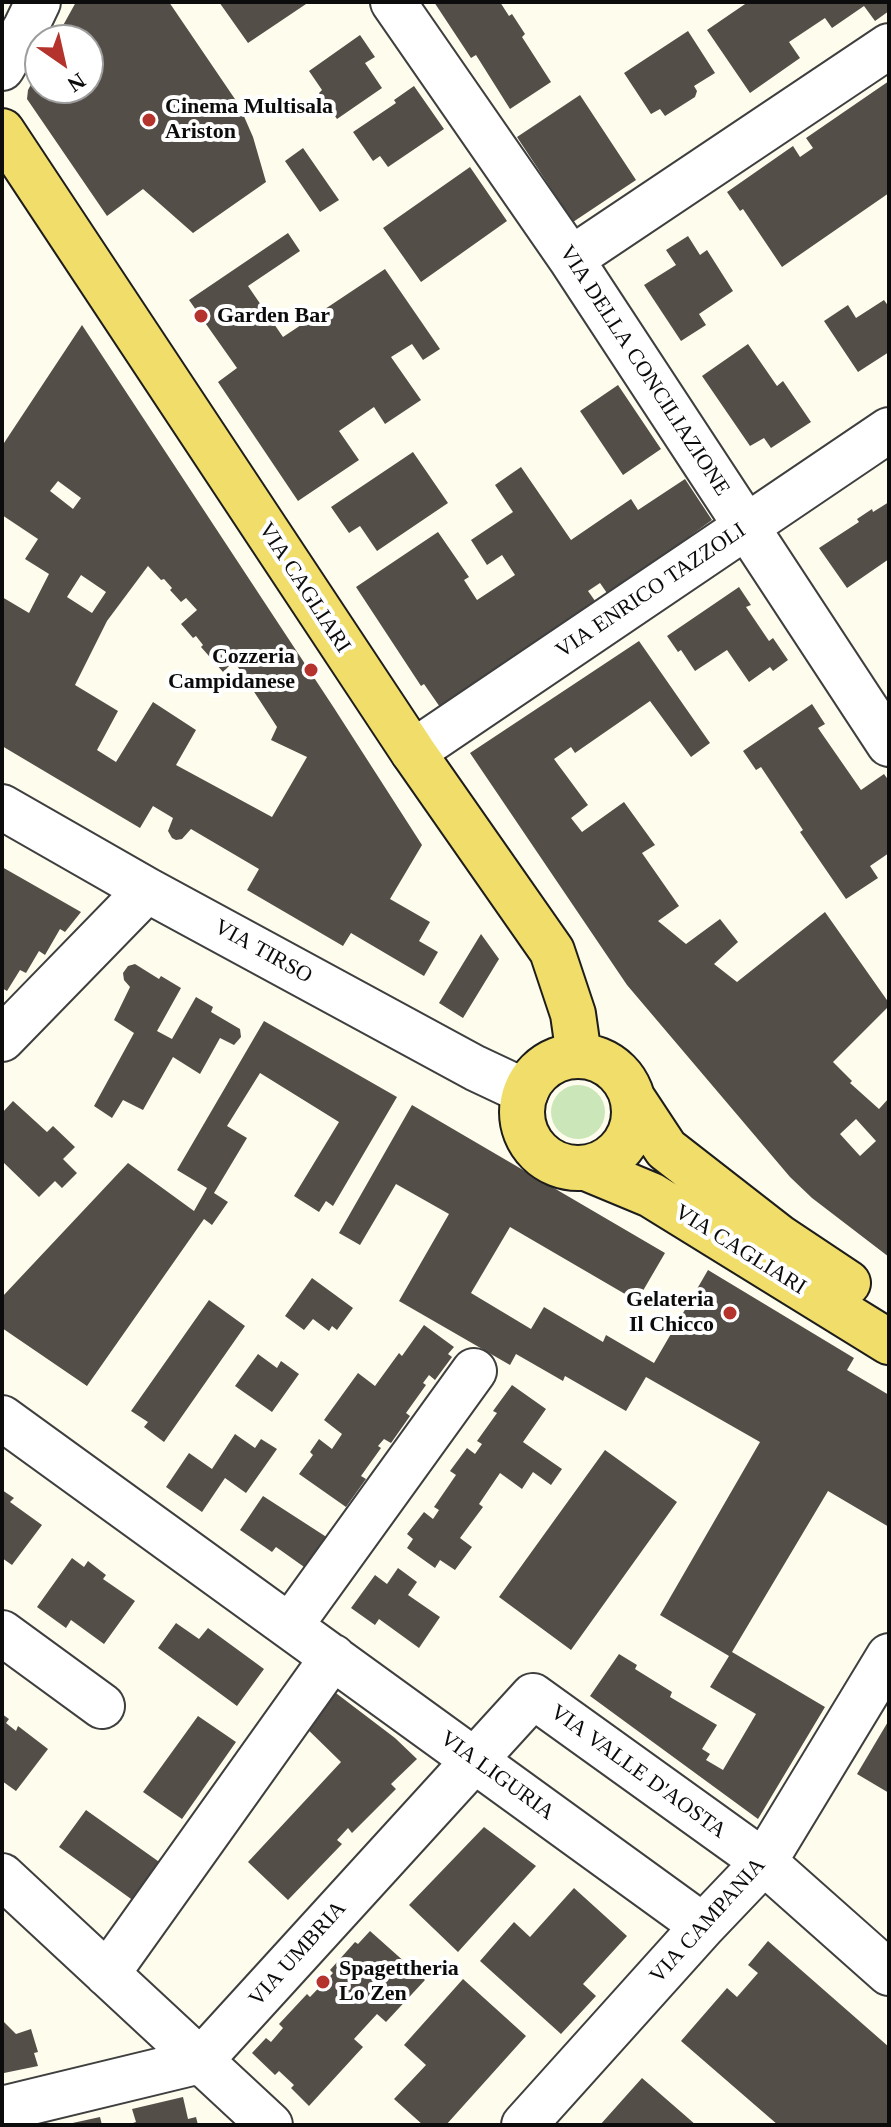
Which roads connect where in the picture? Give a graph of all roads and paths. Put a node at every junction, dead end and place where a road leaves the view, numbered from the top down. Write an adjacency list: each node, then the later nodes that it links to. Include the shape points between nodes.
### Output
1 (38, 2): 4 (street)
2 (393, 2): 6 (street, VIA DELLA CONCILIAZIONE)
3 (889, 46): 6 (street)
4 (2, 68)
5 (2, 131): 10 (main road, VIA CAGLIARI)
6 (571, 259): 8 (street, VIA DELLA CONCILIAZIONE)
7 (889, 430): 8 (street, VIA ENRICO TAZZOLI)
8 (746, 526): 9 (street, VIA DELLA CONCILIAZIONE); 10 (street, VIA ENRICO TAZZOLI)
9 (889, 744)
10 (413, 752): 14 (main road, VIA CAGLIARI, via 552,951 573,1014)
11 (2, 807): 12 (street, VIA TIRSO)
12 (147, 890): 13 (street); 15 (street, VIA TIRSO)
13 (2, 1039)
14 (579, 1056): 15 (main road, via 547,1066); 16 (main road, via 611,1065)
15 (526, 1092): 17 (main road, via 521,1113 531,1144 555,1164)
16 (633, 1099): 17 (main road, via 630,1136 604,1162); 18 (main road, VIA CAGLIARI, via 666,1149 779,1237)
17 (586, 1168): 19 (main road, VIA CAGLIARI, via 651,1195)
18 (889, 1311)
19 (889, 1342)
20 (474, 1371): 22 (street)
21 (2, 1418): 22 (street, VIA LIGURIA)
22 (290, 1626): 25 (street, VIA LIGURIA)
23 (2, 1633): 27 (street)
24 (889, 1656): 29 (street, VIA CAMPANIA)
25 (333, 1657): 28 (street, VIA LIGURIA); 33 (street)
26 (533, 1696): 28 (street, VIA UMBRIA); 29 (street, VIA VALLE D'AOSTA)
27 (102, 1706)
28 (474, 1759): 31 (street, VIA LIGURIA); 34 (street, VIA UMBRIA)
29 (764, 1862): 31 (street, VIA CAMPANIA); 32 (street, VIA VALLE D'AOSTA)
30 (2, 1876): 33 (street)
31 (703, 1926): 37 (street, VIA CAMPANIA)
32 (889, 1973)
33 (107, 1974): 34 (street)
34 (200, 2061): 35 (street); 36 (street)
35 (2, 2109)
36 (270, 2125)
37 (524, 2125)

